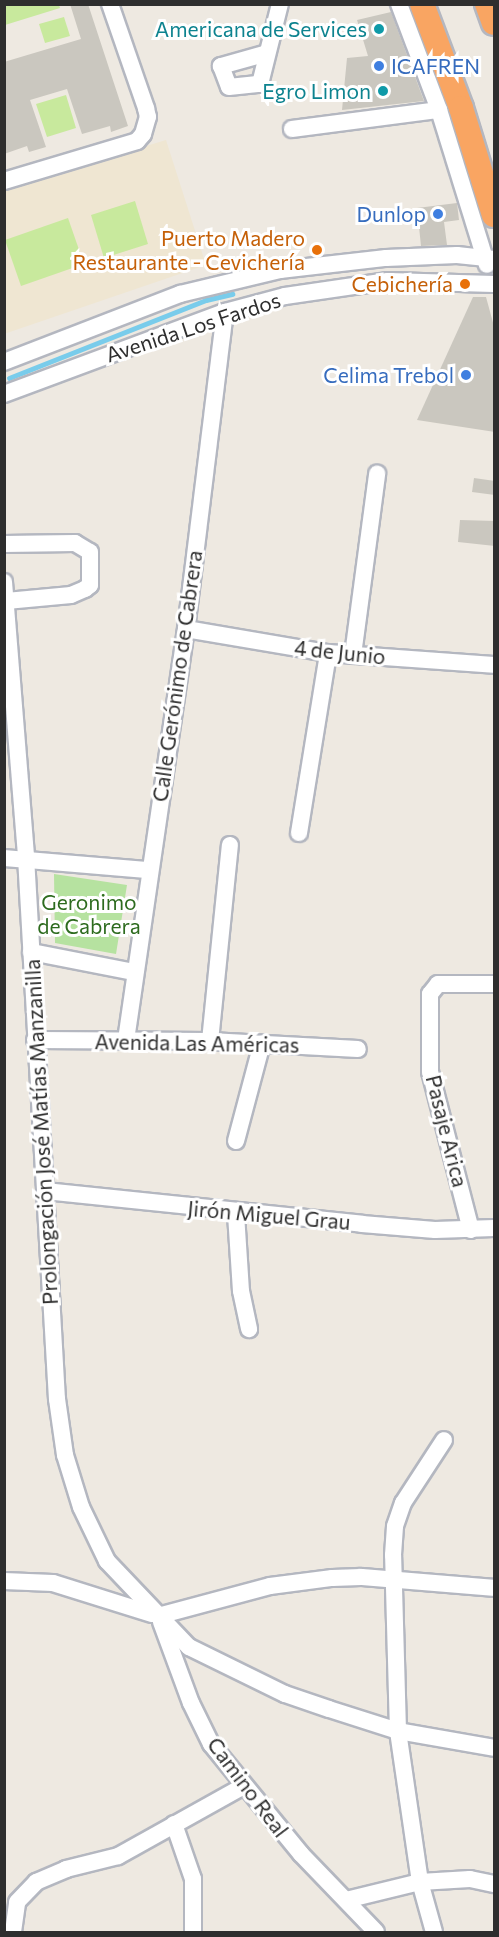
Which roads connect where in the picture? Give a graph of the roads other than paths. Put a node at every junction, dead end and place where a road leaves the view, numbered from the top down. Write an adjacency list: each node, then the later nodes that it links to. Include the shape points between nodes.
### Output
1 (110, 4): 10 (street, via 146,108 148,117 143,134 137,141)
2 (280, 4): 7 (street)
3 (399, 4): 8 (street)
4 (422, 4): 11 (highway)
5 (487, 4): 6 (highway)
6 (495, 23)
7 (264, 54)
8 (439, 110): 9 (street); 13 (street)
9 (292, 129)
10 (4, 181)
11 (495, 215)
12 (386, 258): 13 (street, Avenida Los Fardos); 14 (street); 17 (street, Avenida Los Fardos, via 280,270 180,294)
13 (490, 258): 15 (street)
14 (388, 281): 15 (street, Avenida Los Fardos); 16 (street, Avenida Los Fardos, via 285,296)
15 (493, 287)
16 (225, 312): 18 (street, Avenida Los Fardos); 23 (street, Calle Gerónimo de Cabrera)
17 (4, 362)
18 (4, 394)
19 (377, 474): 25 (street)
20 (4, 544): 22 (street, via 75,543 90,552 90,585 85,590 71,595)
21 (4, 582): 22 (street, Prolongación José Matías Manzanilla)
22 (6, 601): 30 (street, Prolongación José Matías Manzanilla)
23 (186, 629): 24 (street, 4 de Junio); 31 (street, Calle Gerónimo de Cabrera)
24 (328, 653): 25 (street, 4 de Junio); 27 (street)
25 (353, 655): 26 (street, 4 de Junio)
26 (495, 665)
27 (299, 833)
28 (230, 845): 37 (street)
29 (4, 858): 30 (street)
30 (27, 858): 31 (street); 32 (street, Prolongación José Matías Manzanilla)
31 (148, 870): 33 (street, Calle Gerónimo de Cabrera)
32 (31, 952): 33 (street); 35 (street, Prolongación José Matías Manzanilla)
33 (134, 972): 36 (street, Calle Gerónimo de Cabrera)
34 (495, 984): 44 (street, Pasaje Arica, via 438,984 430,994 430,1072)
35 (35, 1040): 36 (street, Avenida Las Américas); 41 (street, Prolongación José Matías Manzanilla)
36 (126, 1040): 37 (street, Avenida Las Américas)
37 (210, 1041): 38 (street, Avenida Las Américas)
38 (262, 1043): 39 (street, Avenida Las Américas); 40 (street)
39 (358, 1049)
40 (236, 1141)
41 (45, 1191): 42 (street, Jirón Miguel Grau); 50 (street, Prolongación José Matías Manzanilla, via 57,1399 65,1455 81,1507 106,1561)
42 (236, 1214): 44 (street, Jirón Miguel Grau); 45 (street, via 241,1291)
43 (495, 1228): 44 (street, Jirón Miguel Grau)
44 (471, 1230)
45 (249, 1329)
46 (444, 1440): 47 (street, via 416,1482 395,1526)
47 (393, 1579): 49 (street); 50 (street, via 361,1577 298,1582); 51 (street)
48 (4, 1581): 50 (street, via 54,1583)
49 (495, 1588)
50 (158, 1616): 51 (street, Prolongación José Matías Manzanilla, via 189,1647 285,1694); 53 (street, Camino Real, via 211,1744)
51 (398, 1731): 52 (street, Prolongación José Matías Manzanilla); 55 (street)
52 (495, 1748)
53 (242, 1787): 54 (street); 57 (street, Camino Real)
54 (174, 1824): 58 (street, via 118,1856 66,1869 36,1882); 60 (street, via 193,1879)
55 (420, 1882): 56 (street, via 462,1878); 57 (street); 62 (street)
56 (495, 1884)
57 (346, 1900): 61 (street, Camino Real)
58 (9, 1912): 59 (street)
59 (13, 1932)
60 (193, 1932)
61 (376, 1932)
62 (434, 1932)

